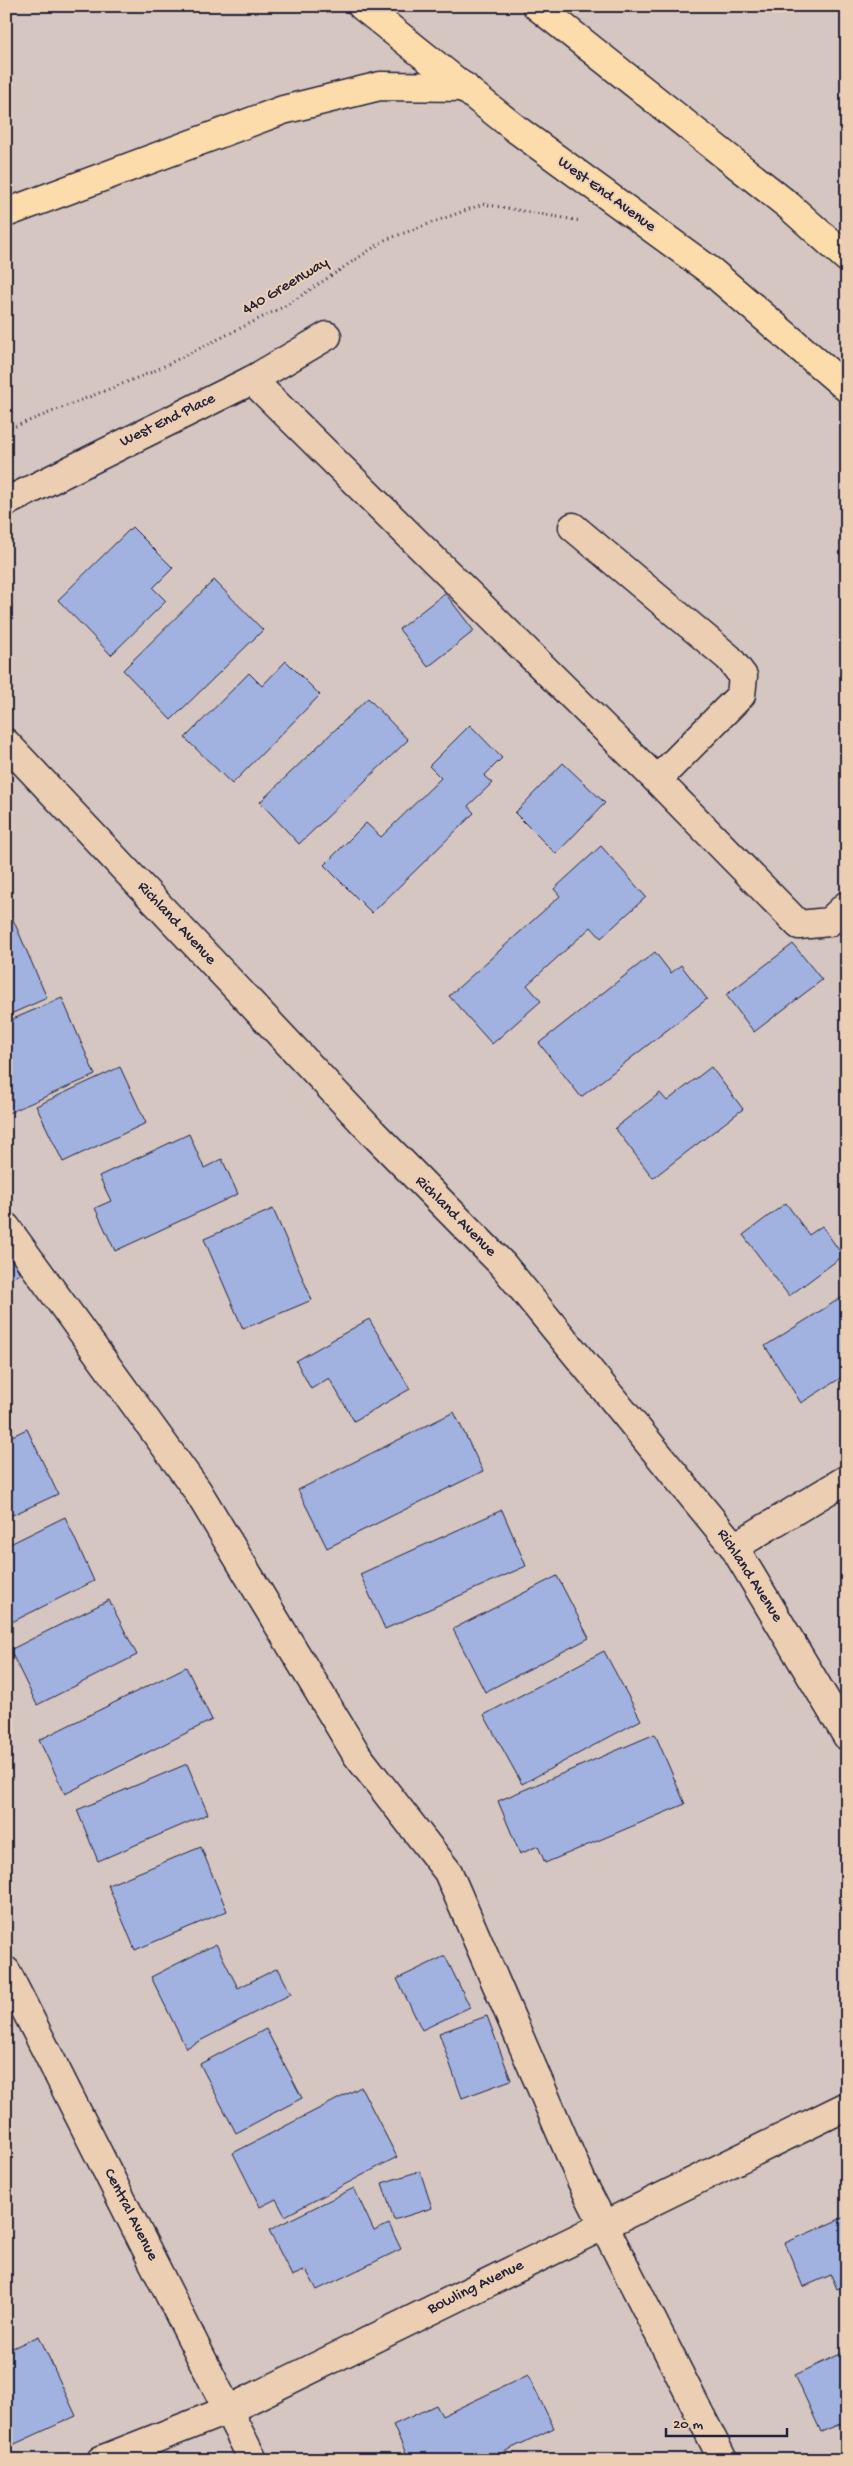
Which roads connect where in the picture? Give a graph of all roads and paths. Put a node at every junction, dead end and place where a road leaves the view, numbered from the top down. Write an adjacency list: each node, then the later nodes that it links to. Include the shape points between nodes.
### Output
1 (362, 6): 3 (main road, West End Avenue)
2 (537, 6): 6 (main road, via 789,206)
3 (465, 87): 4 (main road, via 380,86 282,110); 9 (main road, West End Avenue, via 516,129 712,272)
4 (6, 213)
5 (583, 222): 10 (path, 440 Greenway, via 483,204 394,236 278,310 152,372)
6 (847, 258)
7 (327, 336): 8 (street, West End Place)
8 (252, 380): 11 (street, West End Place); 14 (street)
9 (847, 388)
10 (6, 430)
11 (6, 502)
12 (573, 527): 14 (street, via 729,658 743,676 741,695)
13 (6, 743): 18 (street, Richland Avenue, via 372,1133 503,1266)
14 (657, 780): 15 (street, via 798,925 829,922)
15 (847, 905)
16 (6, 1227): 22 (street, via 197,1490 357,1755 448,1872 582,2182)
17 (847, 1479): 18 (street)
18 (734, 1547): 19 (street, Richland Avenue)
19 (847, 1736)
20 (6, 1971): 23 (street, Central Avenue)
21 (847, 2106): 22 (street, Bowling Avenue)
22 (604, 2225): 23 (street, Bowling Avenue); 26 (street)
23 (228, 2410): 24 (street, Bowling Avenue); 25 (street, Central Avenue)
24 (101, 2460)
25 (253, 2460)
26 (723, 2460)

